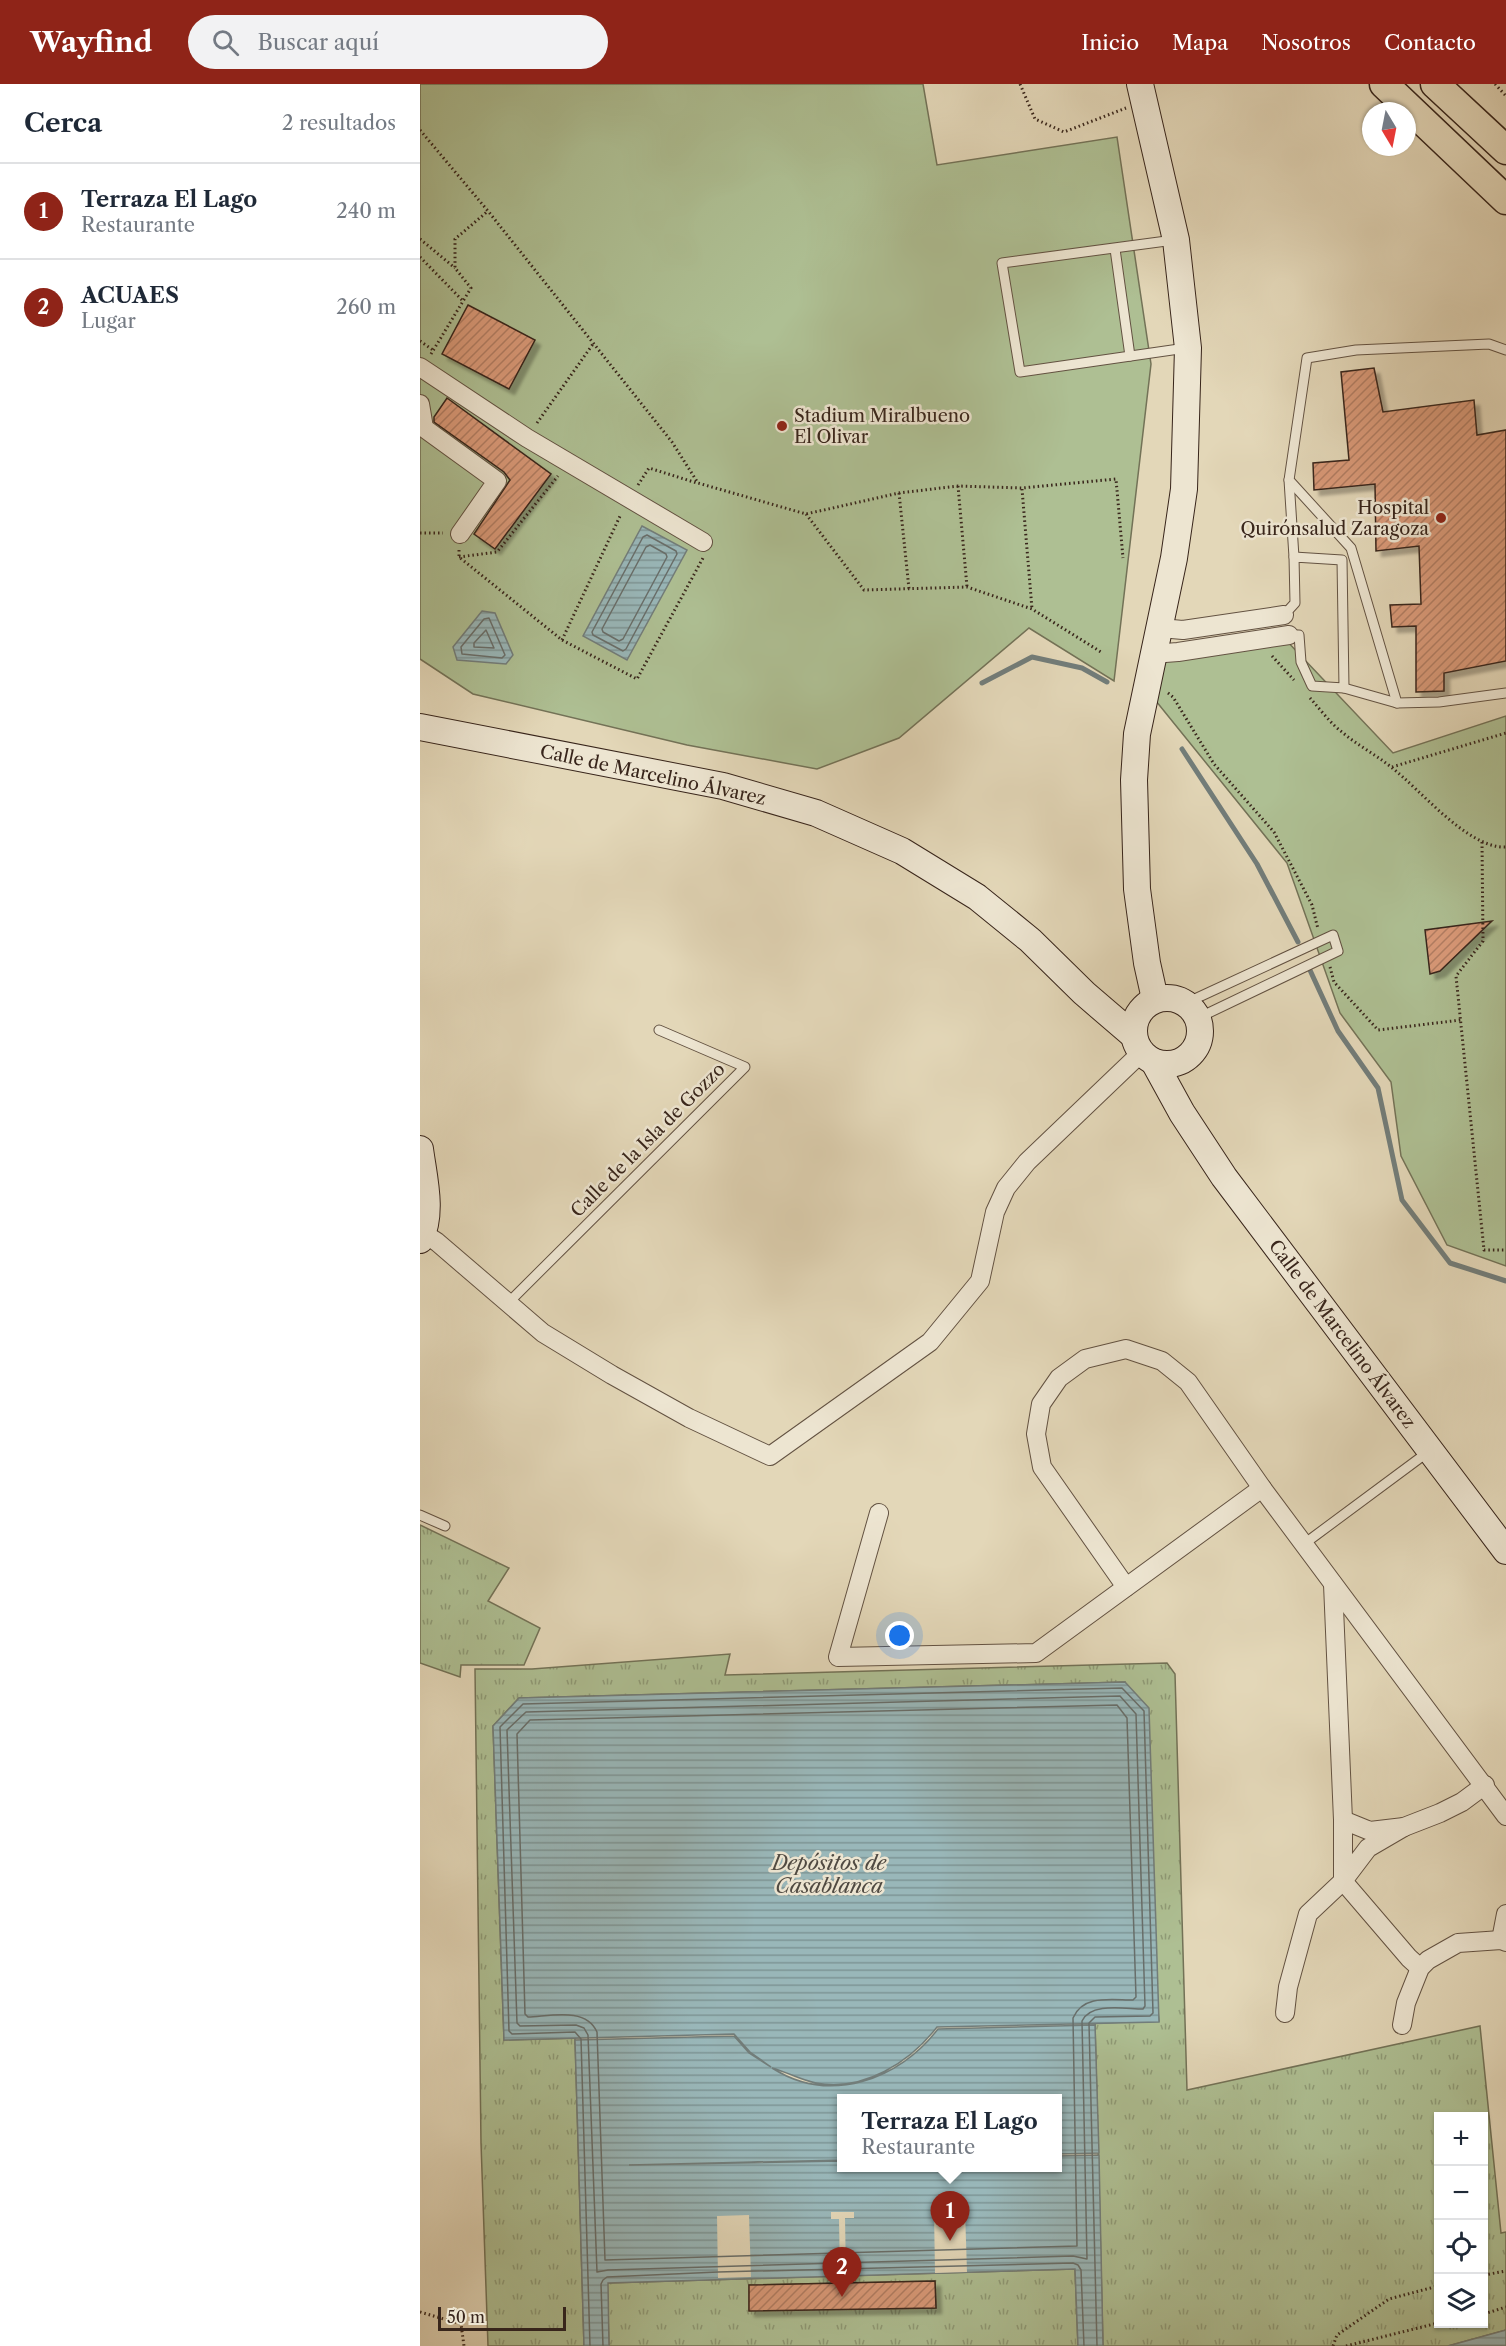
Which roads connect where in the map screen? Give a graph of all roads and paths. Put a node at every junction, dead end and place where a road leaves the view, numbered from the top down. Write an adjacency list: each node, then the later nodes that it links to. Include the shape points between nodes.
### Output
1 (1020, 84): 6 (path, via 1035,118 1064,132 1127,108)
2 (1367, 84): 8 (main road)
3 (1384, 84): 11 (main road)
4 (1435, 84): 12 (main road)
5 (1495, 84): 7 (path)
6 (1143, 94): 16 (street)
7 (1506, 96)
8 (1392, 102)
9 (1416, 120): 11 (main road)
10 (420, 130): 14 (path)
11 (1435, 134): 13 (main road)
12 (1506, 150)
13 (1506, 200)
14 (488, 211): 19 (path, via 455,239); 22 (path)
15 (420, 240): 19 (path)
16 (1176, 240): 17 (lane); 23 (street)
17 (1114, 249): 26 (lane); 26 (lane, via 1002,263 1020,372)
18 (420, 257): 20 (path)
19 (455, 268): 20 (path, via 471,288)
20 (463, 301): 24 (path)
21 (420, 341): 24 (path)
22 (593, 344): 29 (path); 32 (path, via 672,442)
23 (1188, 348): 26 (lane); 48 (street, via 1184,489)
24 (433, 350): 27 (path)
25 (1506, 350): 31 (lane, via 1489,344 1433,346 1356,350 1307,358)
26 (1130, 356)
27 (421, 368): 29 (street)
28 (420, 404): 39 (street, via 424,428 497,481)
29 (527, 438): 30 (street)
30 (568, 462): 36 (street); 41 (path, via 497,552)
31 (1289, 480): 42 (lane); 59 (lane, via 1351,548)
32 (698, 483): 36 (path, via 649,468); 37 (path)
33 (958, 486): 34 (path); 35 (path); 44 (path)
34 (1022, 488): 43 (path, via 1116,479); 46 (path)
35 (899, 493): 37 (path); 45 (path)
36 (629, 498): 40 (street); 50 (path)
37 (806, 514): 45 (path, via 864,590)
38 (420, 532): 39 (path)
39 (460, 534): 41 (path)
40 (703, 542): 50 (path, via 706,553 637,679)
41 (459, 557): 50 (path)
42 (1294, 557): 47 (lane, via 1295,603); 55 (lane, via 1342,560)
43 (1122, 558)
44 (967, 587): 45 (path); 46 (path)
45 (909, 589)
46 (1032, 609): 51 (path)
47 (1284, 615): 48 (street, via 1183,630)
48 (1160, 628): 53 (street)
49 (1289, 635): 53 (street); 55 (lane, via 1299,635 1301,662 1312,686)
50 (562, 640)
51 (1101, 652)
52 (1268, 652): 54 (path)
53 (1152, 654): 70 (street, via 1137,734 1135,811 1137,889 1147,963)
54 (1300, 687)
55 (1344, 688): 59 (lane)
56 (1168, 693): 65 (path, via 1214,764 1274,832 1311,905)
57 (1506, 693): 59 (lane)
58 (1308, 696): 62 (path, via 1340,731)
59 (1397, 703)
60 (420, 726): 70 (street, Calle de Marcelino Álvarez, via 723,786 816,813 902,851 977,897 1109,1014)
61 (1506, 733): 62 (path)
62 (1392, 767): 63 (path, via 1442,814)
63 (1482, 842): 64 (path, via 1494,848); 68 (path, via 1483,941 1456,976)
64 (1506, 847)
65 (1321, 940): 66 (lane, via 1333,935 1338,951); 67 (lane)
66 (1326, 956): 67 (lane); 68 (path, via 1334,982 1378,1030)
67 (1192, 1011): 70 (street, Calle de Marcelino Álvarez, via 1166,998); 70 (street, via 1200,1027 1197,1045 1185,1058)
68 (1461, 1020): 73 (path, via 1485,1250)
69 (659, 1030): 74 (lane, Calle de la Isla de Gozzo, via 745,1066)
70 (1150, 1038): 74 (street, via 1005,1188 995,1212 980,1281 930,1342 770,1456 689,1418 612,1375 543,1333); 75 (street, Calle de Marcelino Álvarez, via 1182,1113 1224,1177)
71 (420, 1149): 72 (street, via 427,1198)
72 (421, 1234): 74 (street)
73 (1506, 1250)
74 (508, 1303)
75 (1430, 1451): 80 (lane); 81 (street, Calle de Marcelino Álvarez)
76 (1262, 1488): 80 (street); 83 (street); 83 (street, via 1188,1382 1162,1360 1126,1349 1085,1359 1059,1378 1041,1404 1036,1434 1042,1467)
77 (879, 1513): 83 (street, via 838,1657 1036,1653)
78 (420, 1515): 79 (lane)
79 (445, 1526)
80 (1304, 1544): 82 (street)
81 (1506, 1551)
82 (1334, 1584): 84 (street); 86 (street)
83 (1126, 1587)
84 (1485, 1785): 85 (street); 87 (street, via 1462,1802)
85 (1506, 1816)
86 (1343, 1820): 87 (street, via 1370,1831); 88 (street)
87 (1404, 1827): 88 (street, via 1368,1848)
88 (1343, 1881): 91 (street); 92 (street, via 1308,1914)
89 (1506, 1914): 90 (street)
90 (1504, 1941): 91 (street, via 1458,1943)
91 (1420, 1968): 93 (street)
92 (1285, 2013)
93 (1402, 2025)
94 (1506, 2271): 95 (path)
95 (1488, 2274)
96 (1434, 2287): 102 (path, via 1389,2299 1337,2336)
97 (1506, 2307): 99 (path)
98 (420, 2312): 101 (path, via 460,2324)
99 (1488, 2313)
100 (1434, 2324): 103 (path)
101 (464, 2346)
102 (1333, 2346)
103 (1346, 2346)

